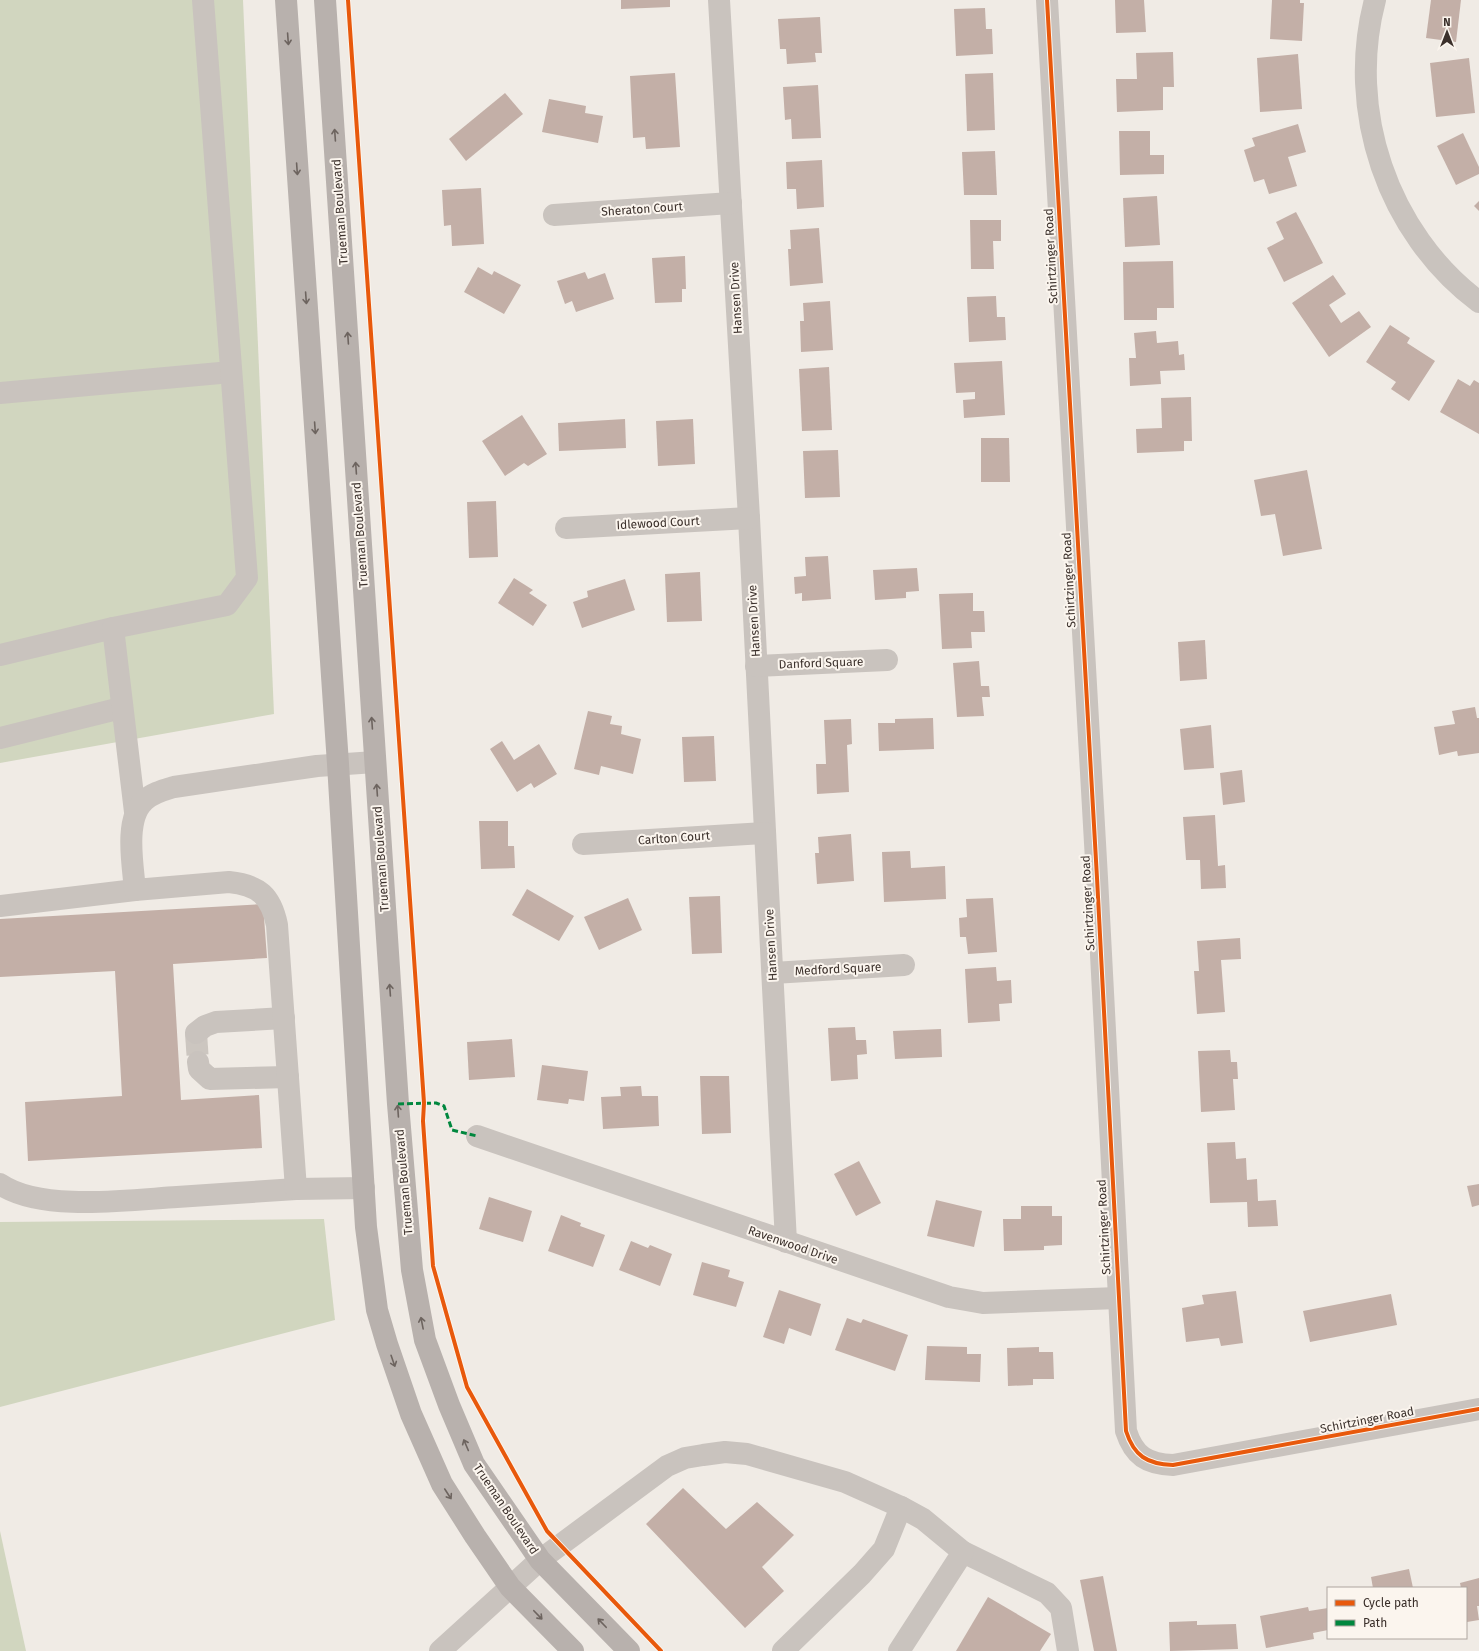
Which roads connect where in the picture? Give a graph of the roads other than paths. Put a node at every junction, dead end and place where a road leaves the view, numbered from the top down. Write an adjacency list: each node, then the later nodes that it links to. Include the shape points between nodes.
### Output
1 (203, 0): 10 (street)
2 (286, 0): 21 (main road, one-way to 21)
3 (325, 0): 20 (main road, Trueman Boulevard, one-way to 3)
4 (719, 0): 7 (street, Hansen Drive)
5 (1047, 0): 38 (street, Schirtzinger Road)
6 (1375, 0): 9 (street, via 1365,51 1366,98 1382,169 1397,205 1419,241 1444,272)
7 (731, 203): 8 (street, Sheraton Court); 12 (street, Hansen Drive)
8 (554, 214)
9 (1479, 302)
10 (231, 372): 11 (street); 14 (street, via 247,578 227,605)
11 (0, 393)
12 (749, 518): 13 (street, Idlewood Court); 17 (street, Hansen Drive)
13 (566, 528)
14 (113, 628): 15 (street); 18 (street)
15 (0, 655)
16 (887, 660): 17 (street, Danford Square)
17 (756, 666): 23 (street, Hansen Drive)
18 (121, 708): 19 (street); 22 (street)
19 (0, 738)
20 (375, 762): 21 (street); 42 (main road, Trueman Boulevard, one-way to 20, via 474,1464 449,1405 426,1340 412,1270 405,1197)
21 (338, 764): 22 (street, via 174,787 157,792 144,801); 35 (main road)
22 (135, 812): 25 (street, via 132,828)
23 (765, 833): 24 (street, Carlton Court); 28 (street, Hansen Drive)
24 (583, 844)
25 (135, 890): 26 (street); 29 (street, via 229,882 255,888 265,896 274,908 278,925)
26 (0, 906)
27 (904, 966): 28 (street, Medford Square)
28 (773, 973): 37 (street, Hansen Drive)
29 (284, 1018): 30 (street, via 216,1022); 32 (street)
30 (196, 1033)
31 (198, 1062): 32 (street, via 199,1070 210,1079)
32 (288, 1077): 36 (street)
33 (477, 1136): 37 (street, Ravenwood Drive)
34 (0, 1184): 36 (street, via 18,1194 46,1199 99,1202)
35 (364, 1188): 36 (street); 43 (main road, one-way to 43, via 366,1227 377,1310 411,1414 442,1484)
36 (296, 1189)
37 (786, 1242): 38 (street, Ravenwood Drive, via 920,1289 983,1303)
38 (1118, 1298): 39 (street, Schirtzinger Road, via 1126,1431 1135,1450 1152,1463 1173,1465)
39 (1479, 1409)
40 (900, 1507): 41 (street, via 923,1519); 42 (street, via 844,1482 747,1454 725,1452 703,1455 685,1458 666,1466); 47 (street, via 884,1549)
41 (963, 1552): 48 (street); 49 (street, via 1047,1593 1061,1608)
42 (540, 1560): 43 (street); 46 (main road, Trueman Boulevard, one-way to 42)
43 (510, 1587): 44 (street); 45 (main road, one-way to 45)
44 (440, 1651)
45 (573, 1651)
46 (629, 1651)
47 (783, 1651)
48 (899, 1651)
49 (1068, 1651)

